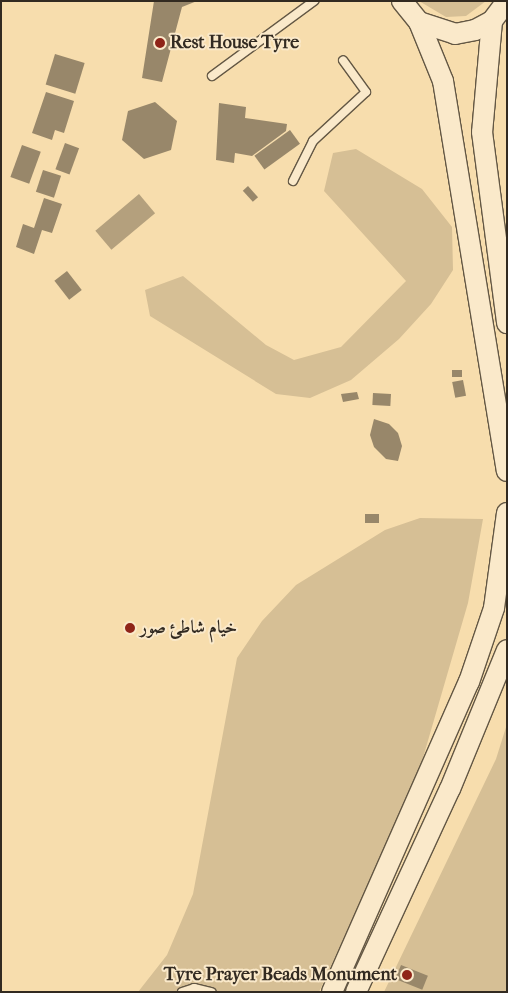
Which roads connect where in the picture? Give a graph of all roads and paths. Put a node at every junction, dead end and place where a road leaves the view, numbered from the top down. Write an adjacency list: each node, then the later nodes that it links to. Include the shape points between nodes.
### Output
1 (314, 1): 7 (lane)
2 (402, 1): 5 (main road)
3 (507, 1): 4 (main road)
4 (492, 21): 5 (main road, via 455,34); 9 (main road, via 482,132)
5 (418, 22): 10 (main road, via 434,53 453,127)
6 (342, 60): 8 (lane, via 366,92 313,141)
7 (212, 76)
8 (293, 181)
9 (507, 323)
10 (507, 471)
11 (507, 513): 15 (main road, via 494,608 469,682)
12 (507, 650): 16 (main road, via 450,789)
13 (182, 992): 14 (lane, via 194,988)
14 (212, 992)
15 (332, 992)
16 (356, 992)

